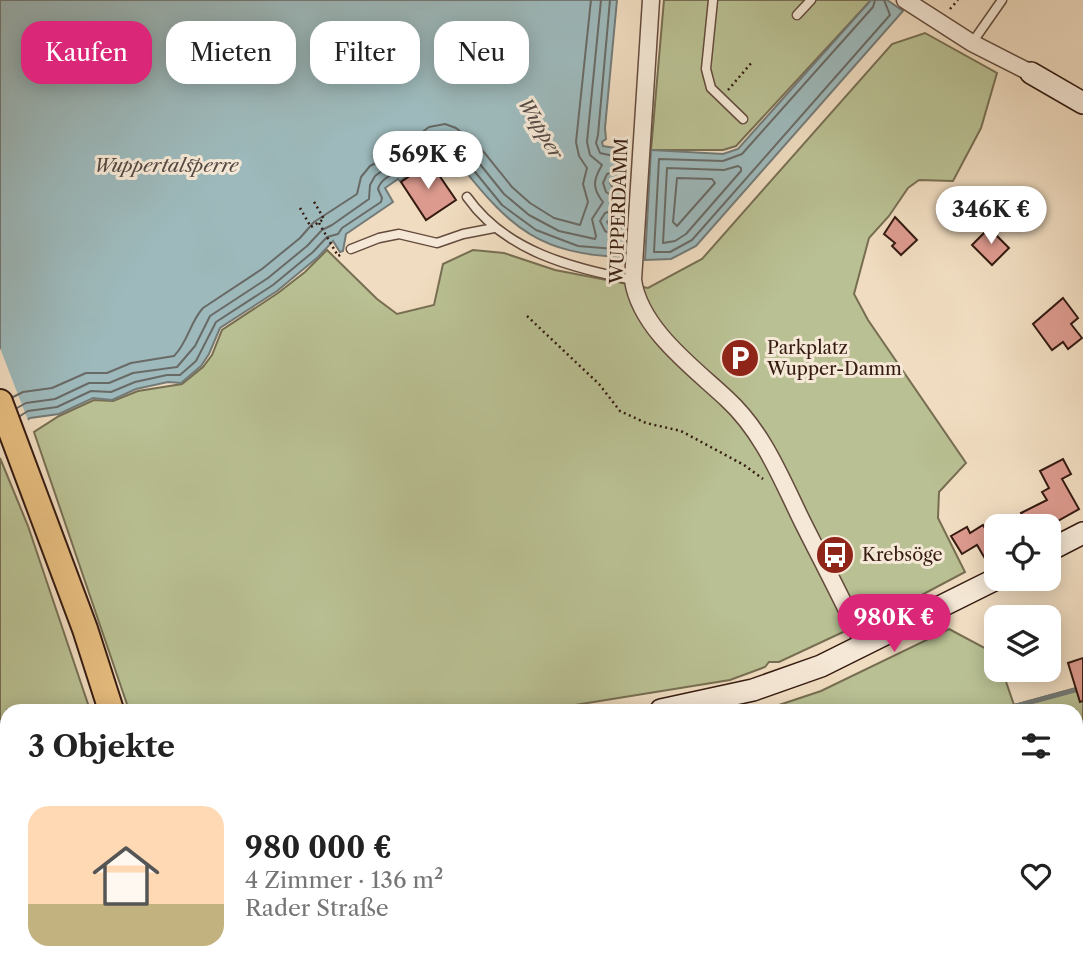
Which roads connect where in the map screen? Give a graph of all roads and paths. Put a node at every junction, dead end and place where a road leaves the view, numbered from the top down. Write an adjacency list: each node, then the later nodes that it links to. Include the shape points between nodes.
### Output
1 (651, 0): 22 (street, WUPPERDAMM)
2 (713, 0): 14 (lane, via 708,78 711,88)
3 (811, 0): 8 (lane)
4 (958, 0): 7 (path)
5 (1002, 0): 9 (lane)
6 (909, 3): 9 (street)
7 (954, 4)
8 (797, 15)
9 (972, 43): 11 (street)
10 (753, 61): 12 (path)
11 (1031, 73): 13 (street)
12 (728, 90)
13 (1083, 103)
14 (743, 119)
15 (467, 197): 19 (lane)
16 (313, 200): 18 (path, via 324,219)
17 (300, 208): 18 (path, via 311,227)
18 (319, 222): 21 (path)
19 (494, 228): 20 (lane, via 438,243 399,234); 22 (lane, via 547,257)
20 (351, 249)
21 (338, 256)
22 (633, 280): 29 (street, WUPPERDAMM, via 638,301 672,347 729,400 762,441)
23 (527, 316): 25 (path, via 599,384 620,411 681,431)
24 (0, 402): 30 (main road)
25 (760, 477)
26 (1083, 533): 27 (street)
27 (1061, 544)
28 (984, 585): 29 (street)
29 (864, 646): 31 (street, via 776,683)
30 (109, 704)
31 (691, 704)

